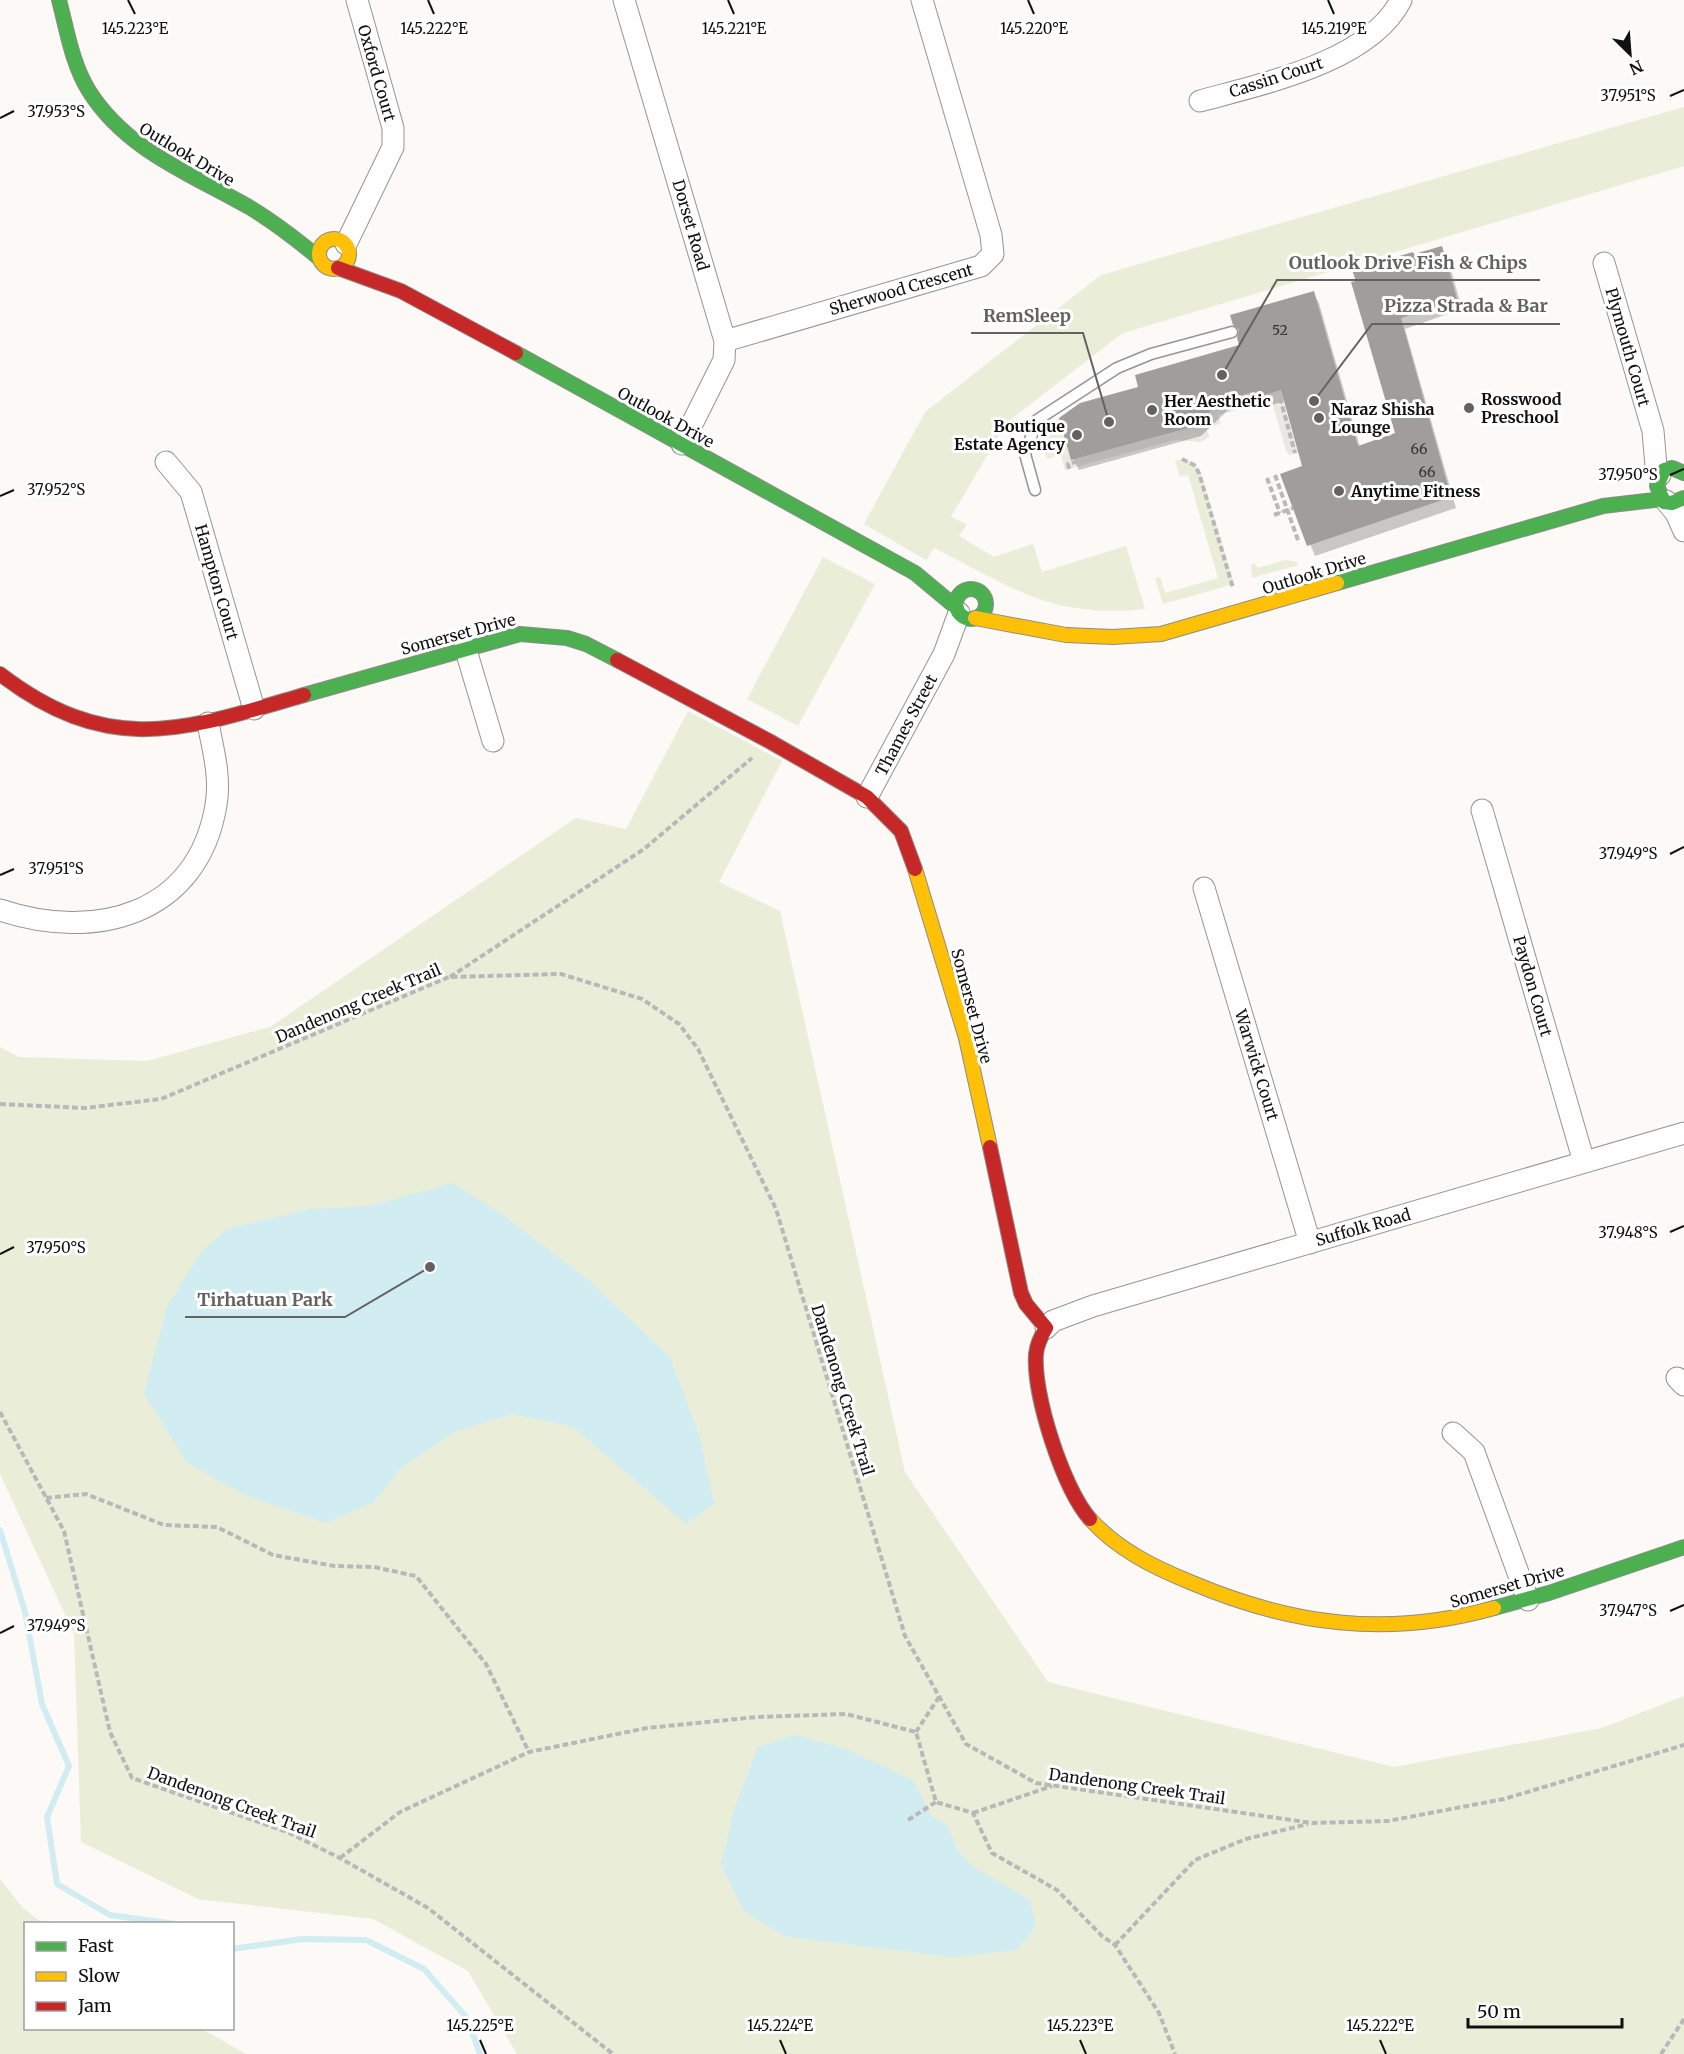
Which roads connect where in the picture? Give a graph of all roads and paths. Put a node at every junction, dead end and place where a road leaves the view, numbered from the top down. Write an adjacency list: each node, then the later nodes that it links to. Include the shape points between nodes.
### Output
1 (59, 0): 7 (street, Outlook Drive, via 87,88 131,141)
2 (357, 0): 8 (street, Oxford Court, via 393,128 393,147 360,210)
3 (624, 0): 14 (street, Dorset Road)
4 (922, 0): 14 (street, Sherwood Crescent, via 991,235 993,254 981,266)
5 (1401, 0): 6 (street, Cassin Court, via 1361,43 1311,69)
6 (1200, 101)
7 (273, 222): 8 (street, Outlook Drive); 9 (street, Outlook Drive)
8 (330, 240): 9 (street, via 320,247); 11 (street, via 347,261); 12 (street, Outlook Drive)
9 (319, 258): 11 (street, Outlook Drive, via 326,267)
10 (1604, 263): 20 (street, Plymouth Court, via 1653,431)
11 (338, 268): 12 (street, Outlook Drive)
12 (401, 291): 15 (street, Outlook Drive)
13 (1232, 332): 23 (lane, via 1151,354 1117,368 1037,420 1025,454)
14 (725, 341): 15 (street, Dorset Road, via 724,360)
15 (682, 444): 32 (street, Outlook Drive)
16 (1295, 453): 19 (path, via 1279,394 1219,410 1198,429 1068,464)
17 (1182, 459): 33 (path, via 1199,473)
18 (166, 462): 40 (street, Hampton Court, via 191,492)
19 (1070, 469)
20 (1670, 474): 24 (street, via 1656,487); 25 (street, Outlook Drive)
21 (1275, 475): 27 (path)
22 (1268, 478): 28 (path)
23 (1035, 490)
24 (1671, 500): 25 (street, Outlook Drive); 30 (street)
25 (1603, 506): 37 (street, Outlook Drive, via 1161,633 1113,637 1066,635)
26 (1293, 508): 27 (path)
27 (1287, 510): 28 (path); 31 (path)
28 (1280, 513): 29 (path)
29 (1274, 515)
30 (1684, 531)
31 (1299, 543)
32 (915, 573): 34 (street, Outlook Drive); 36 (street, Outlook Drive)
33 (1233, 588)
34 (967, 589): 35 (street, via 978,591); 36 (street, via 958,597)
35 (985, 599): 36 (street, via 984,611); 37 (street, Outlook Drive)
36 (965, 614): 37 (street, Outlook Drive); 44 (street, Thames Street)
37 (1029, 628)
38 (465, 647): 40 (street, Somerset Drive); 42 (street); 43 (street, Somerset Drive, via 510,634 562,635)
39 (0, 674): 41 (street, Somerset Drive, via 53,708 106,726 165,730)
40 (254, 709): 41 (street, Somerset Drive)
41 (208, 723): 47 (street, via 216,766 217,803 203,847 182,880 144,908 114,920 66,923)
42 (492, 741)
43 (769, 741): 44 (street, Somerset Drive); 48 (path, via 644,849)
44 (867, 796): 53 (street, Somerset Drive, via 901,831 910,851 966,1038 1021,1293)
45 (1482, 810): 51 (street, Paydon Court)
46 (1204, 888): 52 (street, Warwick Court)
47 (0, 910)
48 (449, 977): 49 (path, Dandenong Creek Trail, via 161,1099 85,1108); 59 (path, Dandenong Creek Trail, via 561,974 642,999 679,1024 698,1048 776,1209 905,1636)
49 (0, 1104)
50 (1684, 1134): 51 (street, Suffolk Road)
51 (1584, 1162): 52 (street, Suffolk Road)
52 (1310, 1243): 53 (street, Suffolk Road, via 1093,1306 1053,1321)
53 (1046, 1328): 58 (street, Somerset Drive, via 1039,1340 1036,1366 1061,1474 1084,1516 1149,1564 1272,1615 1356,1626 1424,1624)
54 (0, 1412): 56 (path, Dandenong Creek Trail)
55 (1453, 1433): 58 (street, via 1474,1452)
56 (46, 1498): 62 (path, via 86,1494 164,1525 217,1527 273,1555 416,1576 486,1664); 68 (path, Dandenong Creek Trail, via 64,1530 110,1732 132,1778 287,1832)
57 (1684, 1547): 58 (street, Somerset Drive)
58 (1528, 1600)
59 (939, 1697): 60 (path); 63 (path, Dandenong Creek Trail, via 966,1744 1035,1783)
60 (916, 1732): 62 (path, via 846,1714 758,1717 647,1728); 64 (path)
61 (1684, 1745): 67 (path, Dandenong Creek Trail, via 1504,1799 1388,1821)
62 (529, 1752): 68 (path, via 400,1812)
63 (1052, 1786): 65 (path); 67 (path, Dandenong Creek Trail)
64 (936, 1802): 65 (path); 66 (path)
65 (973, 1812): 69 (path, via 992,1853 1057,1890)
66 (908, 1820)
67 (1312, 1823): 69 (path, via 1246,1839 1195,1860)
68 (340, 1858): 71 (path, Dandenong Creek Trail, via 428,1908)
69 (1115, 1946): 72 (path, via 1160,2013)
70 (1684, 2019): 73 (path)
71 (613, 2054)
72 (1175, 2054)
73 (1661, 2054)

